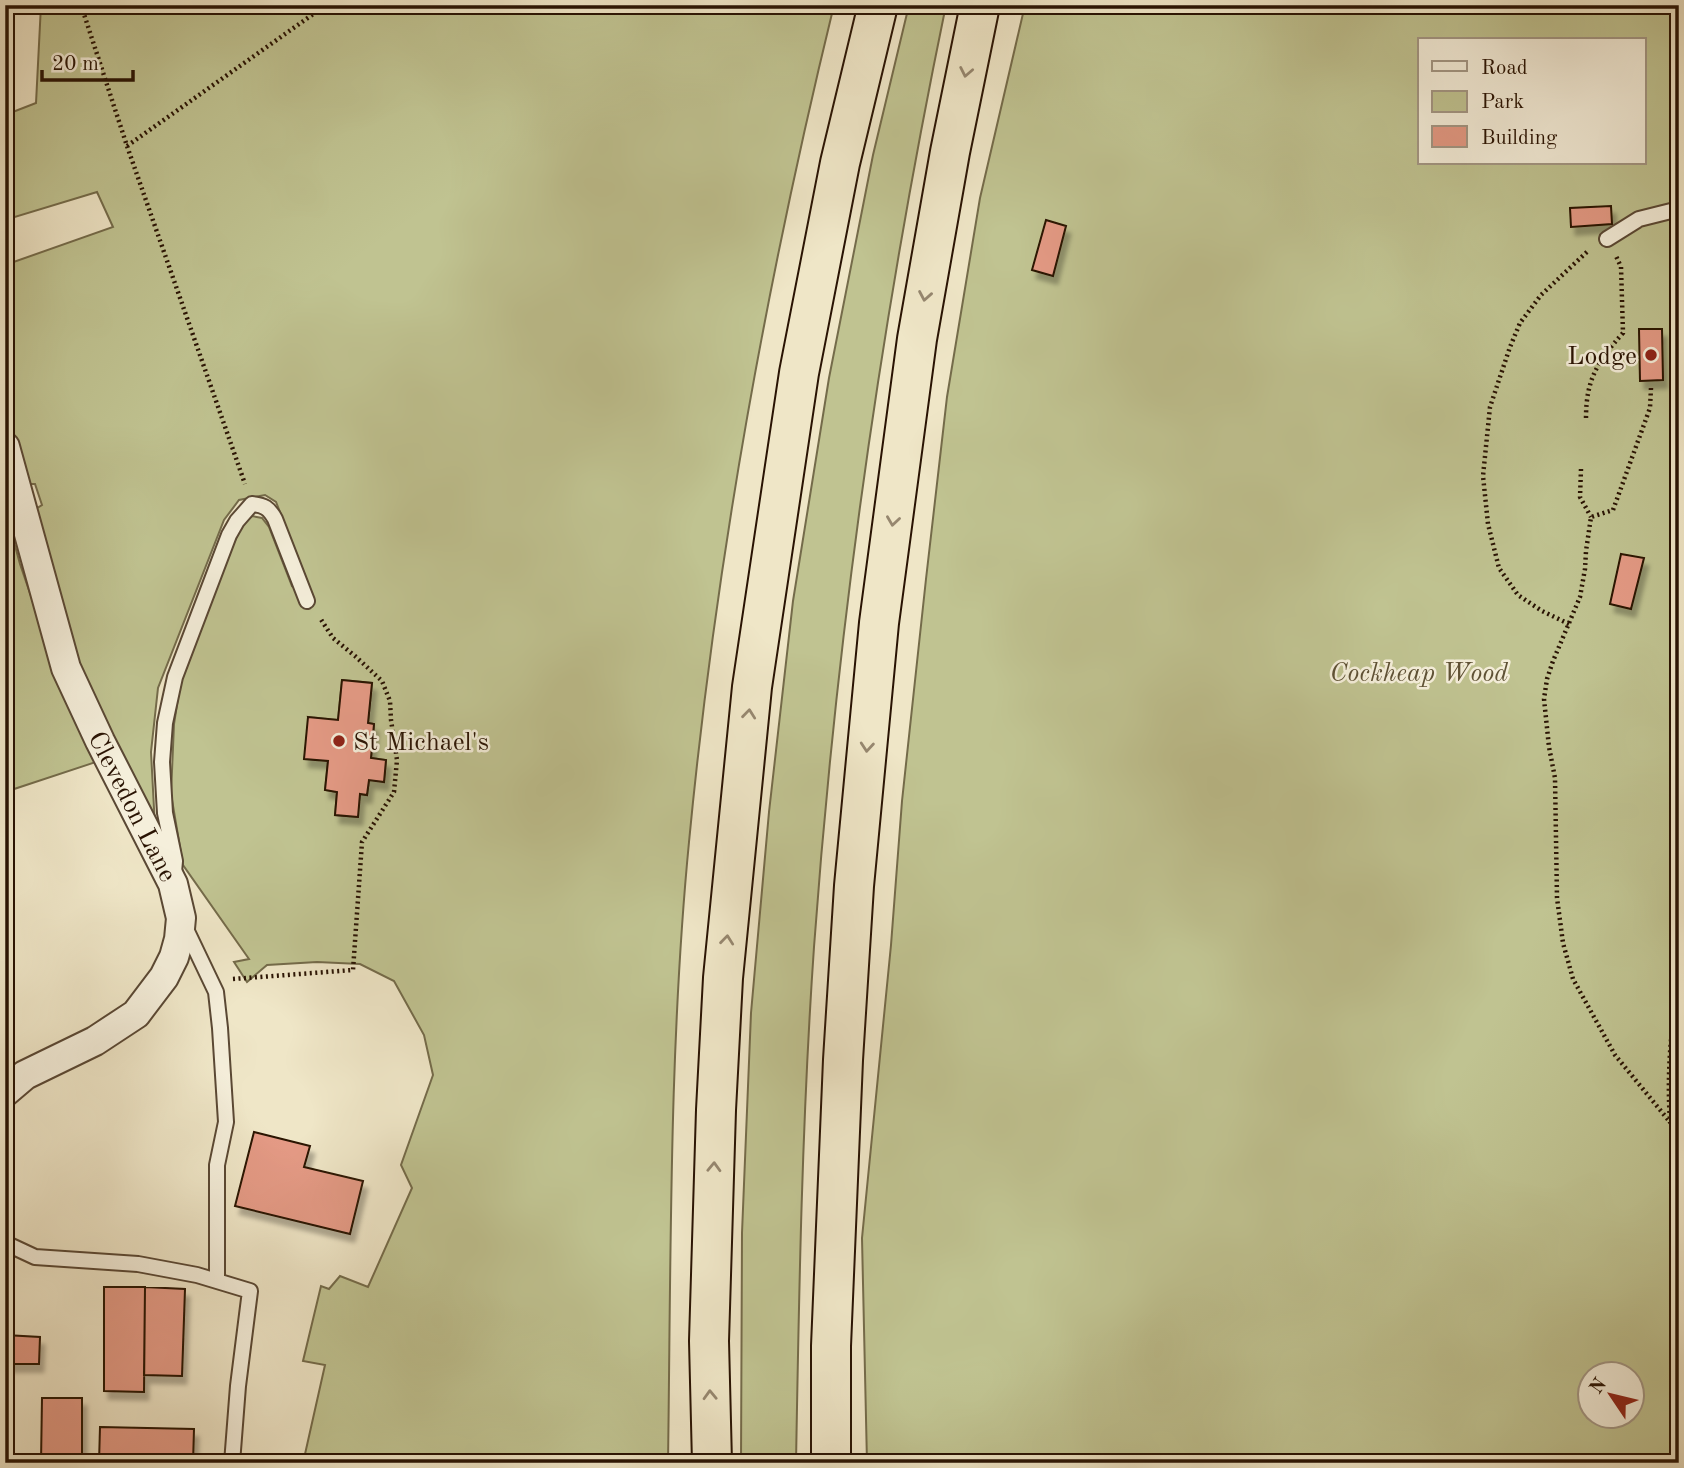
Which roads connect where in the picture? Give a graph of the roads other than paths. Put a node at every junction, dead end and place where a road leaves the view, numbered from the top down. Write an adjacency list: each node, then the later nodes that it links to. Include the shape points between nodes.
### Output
1 (878, 5): 13 (highway, one-way to 1, via 709,1341 716,1110 723,978 752,687 799,373 840,163)
2 (980, 5): 14 (highway, one-way to 14, via 917,339 879,623 843,1060)
3 (1679, 209): 4 (lane, via 1639,219)
4 (1607, 239)
5 (5, 447): 7 (street, Clevedon Lane, via 66,668)
6 (307, 601): 7 (lane, via 270,510 252,504 229,535 175,677 164,723 162,762 165,813 175,860)
7 (173, 884): 8 (street, Clevedon Lane)
8 (181, 918): 9 (street, Clevedon Lane, via 169,967 136,1014 95,1041 25,1075); 11 (lane, via 216,992 226,1122 217,1165)
9 (5, 1092)
10 (5, 1243): 11 (lane, via 35,1257 138,1264)
11 (217, 1281): 12 (lane, via 250,1291)
12 (232, 1463)
13 (712, 1463)
14 (831, 1463)

